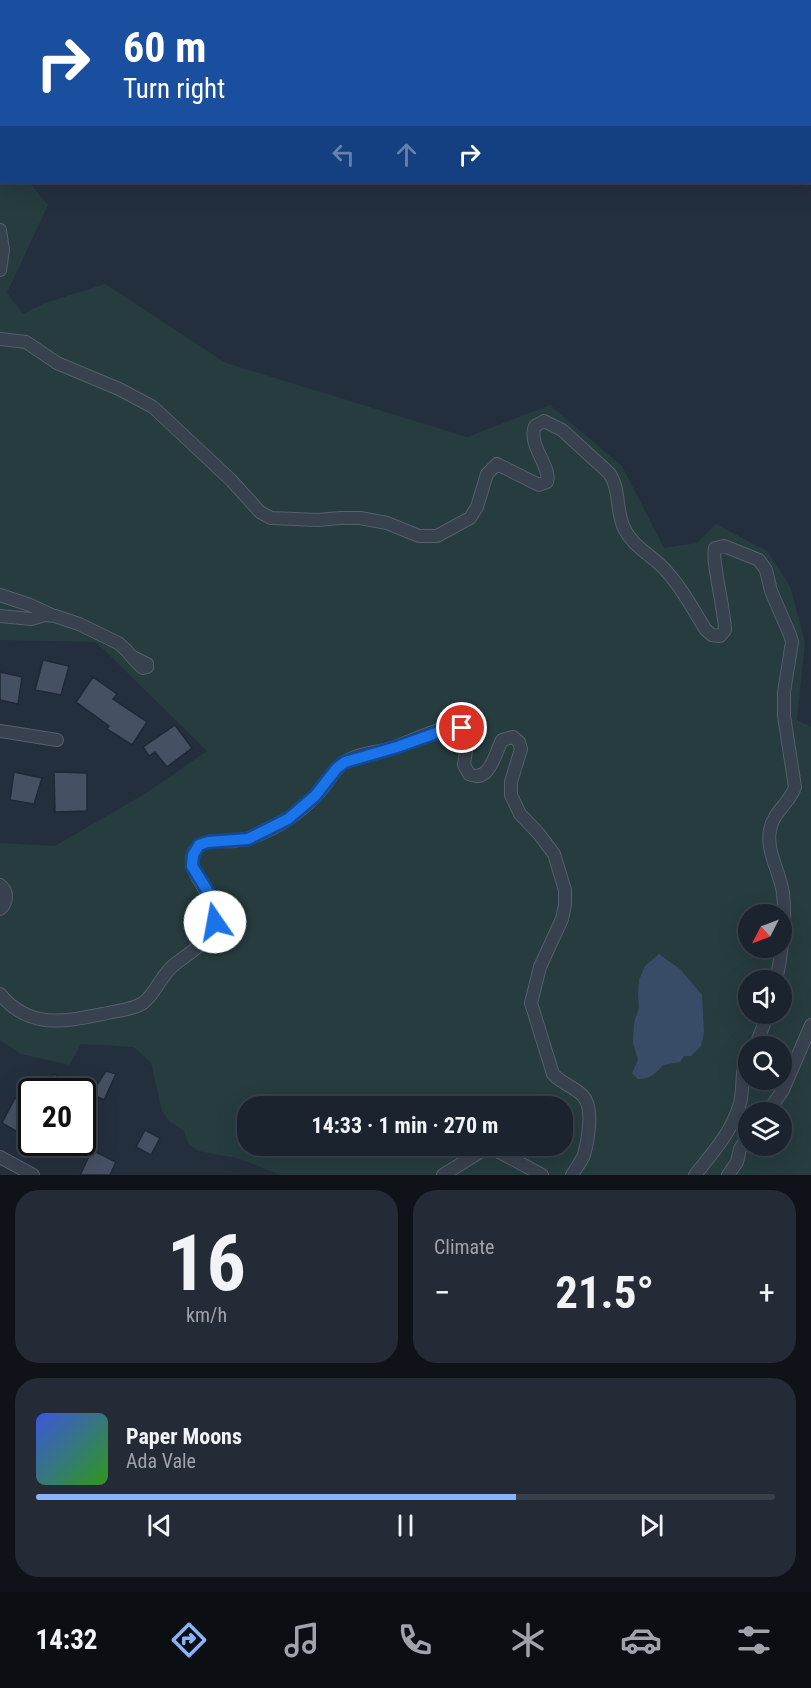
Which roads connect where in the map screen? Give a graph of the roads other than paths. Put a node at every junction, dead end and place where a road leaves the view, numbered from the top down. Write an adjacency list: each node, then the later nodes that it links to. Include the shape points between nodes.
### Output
1 (0, 230): 2 (street)
2 (0, 270)
3 (0, 339): 12 (street, via 26,342 57,363 153,407 260,512 271,518 360,518 387,523 419,536 441,535 470,518 487,474 497,464 539,485 547,482 533,434 535,426 544,421 562,430 609,473 626,532 667,572 712,635 720,636 725,630 715,548 724,546 759,560 792,642 784,710 795,786 769,834 783,895)
4 (0, 595): 6 (street)
5 (0, 615): 6 (street, via 31,619)
6 (55, 616): 7 (street, via 113,640)
7 (133, 657)
8 (0, 731): 9 (street)
9 (57, 740)
10 (0, 885): 11 (street, via 6,896)
11 (0, 909)
12 (778, 970)
13 (0, 994): 22 (street, via 18,1011 40,1020 78,1019 136,1007 214,927 213,900 192,866 199,845 248,839 288,819 315,796 337,768 353,758 457,727 468,735 465,768 478,777 489,769 502,740 513,738 521,749 511,795 520,814 554,854 565,890 562,919 540,967 531,1003 553,1074 584,1096 589,1107 586,1147)
14 (811, 1025): 16 (street)
15 (741, 1090): 23 (street, via 731,1127)
16 (775, 1102)
17 (738, 1156): 24 (street)
18 (0, 1157): 19 (street)
19 (33, 1175)
20 (443, 1175): 21 (street, via 480,1152 494,1149)
21 (542, 1175)
22 (572, 1175)
23 (695, 1175)
24 (728, 1175)

